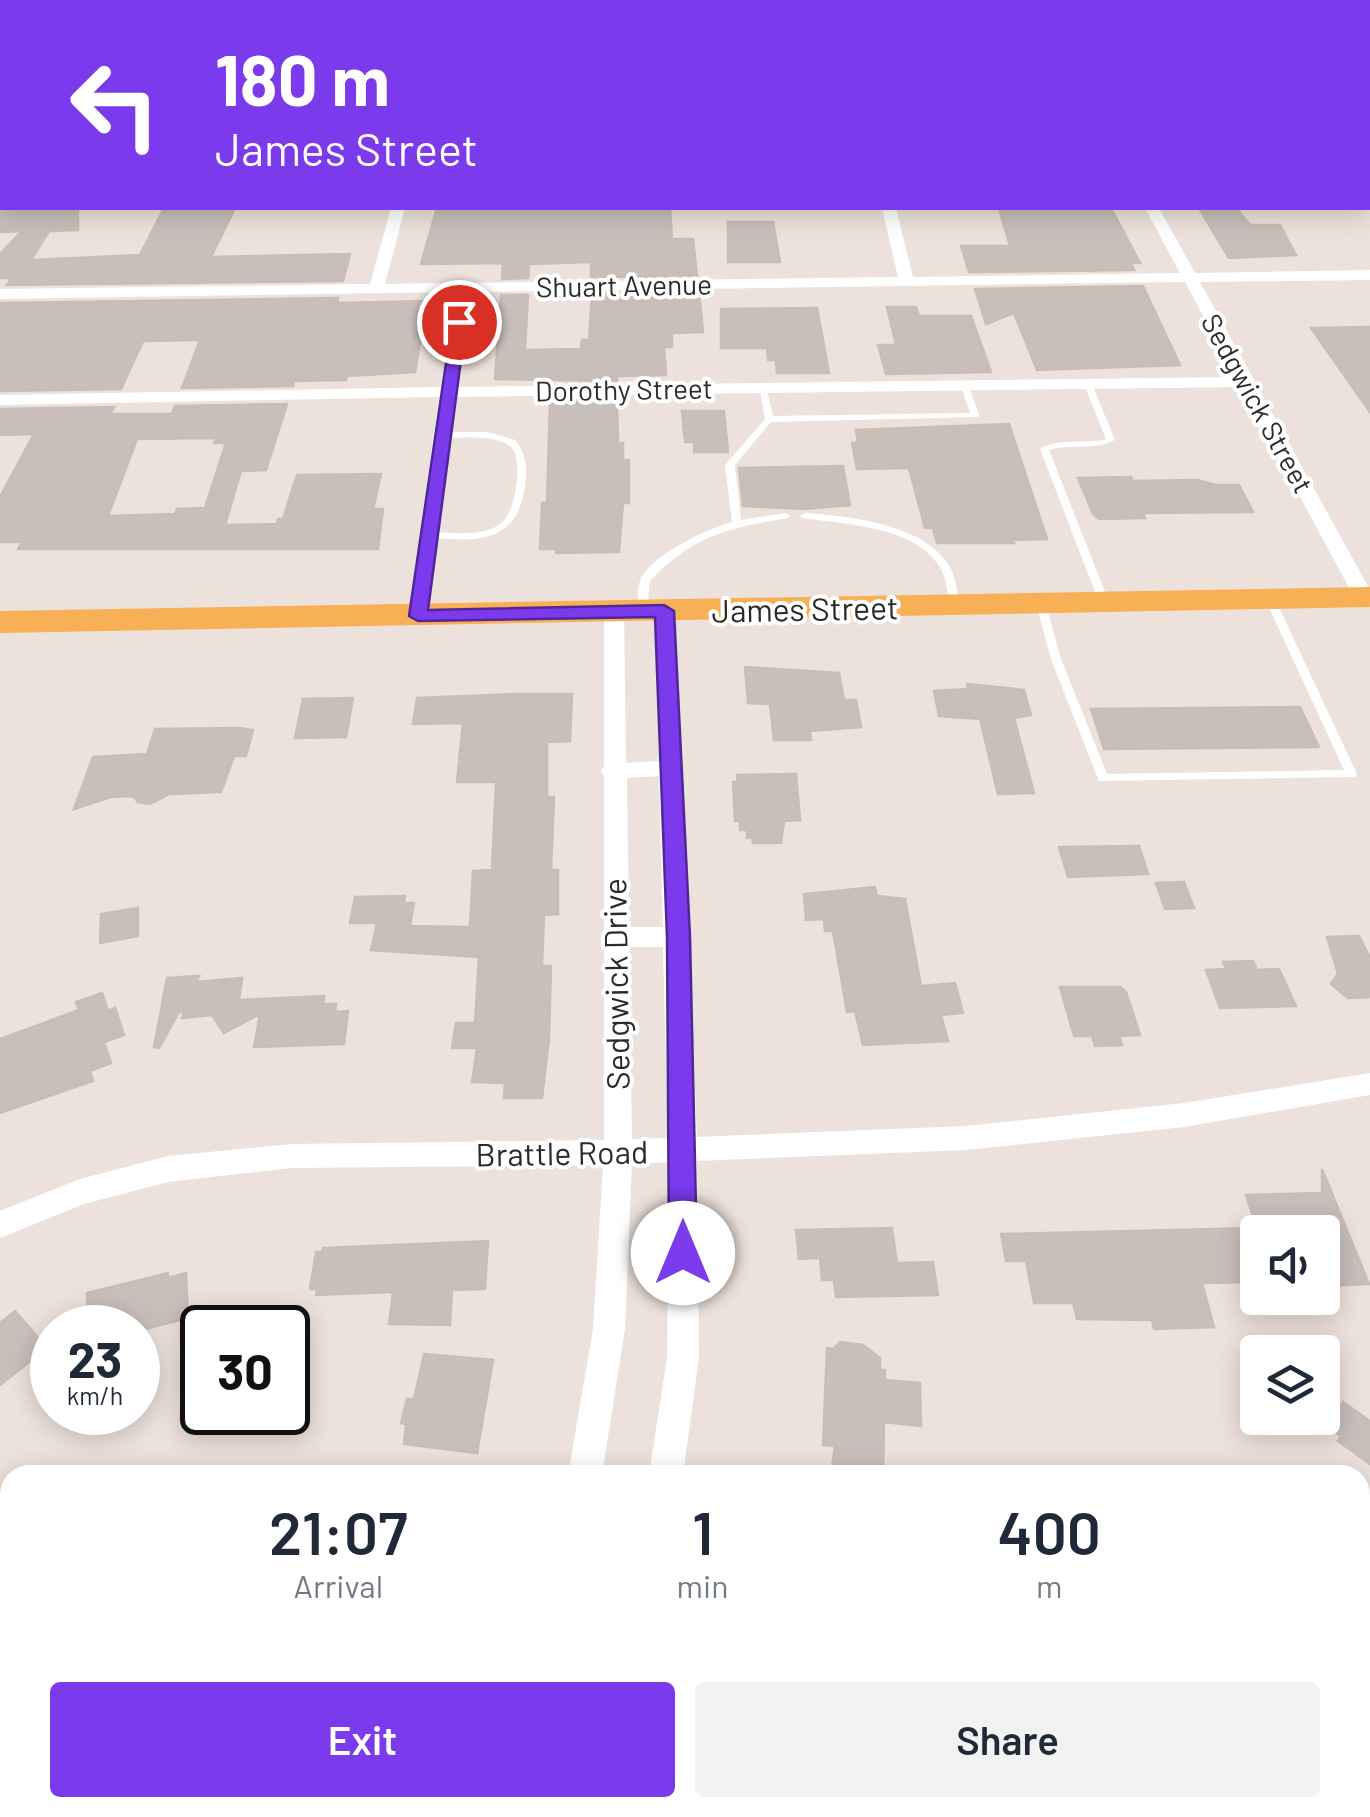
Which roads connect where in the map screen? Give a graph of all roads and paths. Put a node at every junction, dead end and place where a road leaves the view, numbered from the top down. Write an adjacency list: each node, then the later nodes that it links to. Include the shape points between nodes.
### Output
1 (397, 210): 8 (street)
2 (889, 210): 6 (street)
3 (1153, 210): 5 (street, Sedgwick Street)
4 (1370, 275): 5 (street, Shuart Avenue)
5 (1189, 278): 6 (street, Shuart Avenue); 11 (street, Sedgwick Street)
6 (907, 282): 7 (street, Shuart Avenue)
7 (463, 288): 8 (street, Shuart Avenue); 14 (street)
8 (376, 289): 9 (street, Shuart Avenue)
9 (0, 294)
10 (1087, 382): 11 (street, Dorothy Street); 12 (street, Dorothy Street); 24 (lane, via 1111,440 1044,449)
11 (1247, 382): 22 (street, Sedgwick Street)
12 (964, 383): 13 (street, Dorothy Street); 16 (lane, via 975,415)
13 (762, 386): 14 (street, Dorothy Street); 16 (lane)
14 (448, 392): 15 (street, Dorothy Street); 17 (street)
15 (0, 400)
16 (769, 418): 20 (lane, via 730,465)
17 (442, 435): 21 (street); 21 (lane, via 512,442 522,458 520,508 492,534)
18 (785, 516): 20 (lane)
19 (805, 516): 26 (lane, via 882,528 920,546 944,565)
20 (736, 522): 27 (lane, via 654,568 644,580)
21 (429, 535): 28 (street)
22 (1367, 597): 23 (main road, James Street)
23 (1270, 599): 24 (main road, James Street); 25 (lane, via 1351,774 1103,778)
24 (1104, 602): 25 (main road, James Street)
25 (1041, 604): 26 (main road, James Street)
26 (955, 606): 27 (main road, James Street)
27 (640, 611): 28 (main road, James Street); 30 (street, Sedgwick Drive); 31 (street, Sedgwick Drive)
28 (418, 616): 29 (main road, James Street)
29 (0, 622)
30 (670, 768): 31 (street); 33 (street, Sedgwick Drive)
31 (612, 771): 32 (street, Sedgwick Drive)
32 (615, 937): 33 (street); 36 (street, Sedgwick Drive)
33 (679, 937): 35 (street, Sedgwick Drive)
34 (1370, 1084): 35 (street, Brattle Road, via 1184,1115 966,1138)
35 (683, 1149): 36 (street, Brattle Road); 39 (street, Sedgwick Drive, via 683,1357)
36 (618, 1152): 37 (street, Brattle Road, via 292,1156 168,1169 80,1192); 38 (street, Sedgwick Drive, via 609,1329)
37 (0, 1225)
38 (587, 1465)
39 (667, 1465)

